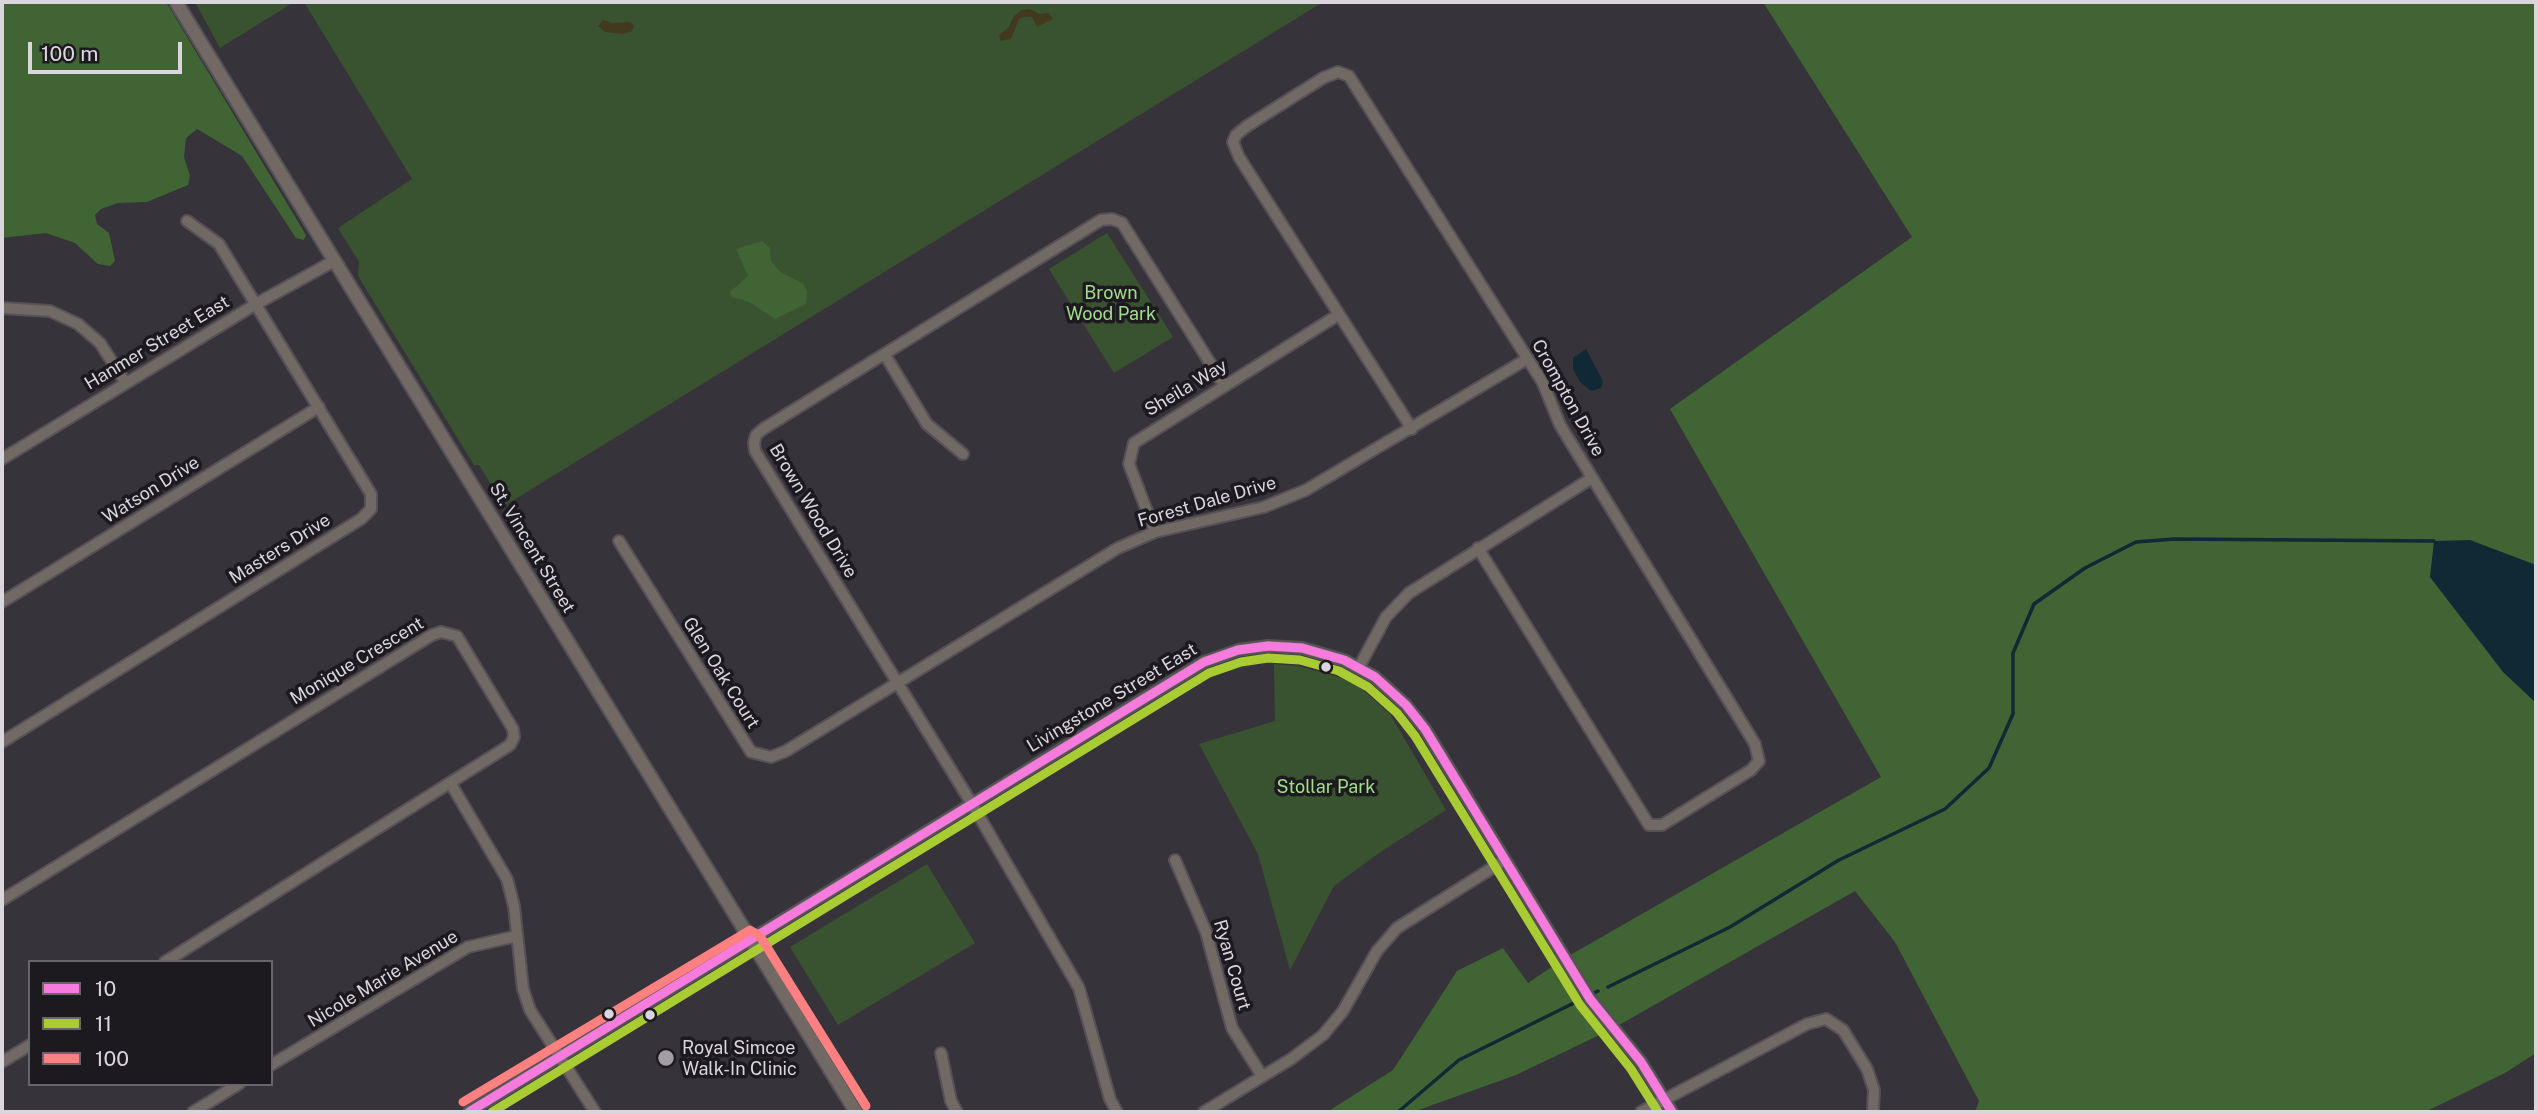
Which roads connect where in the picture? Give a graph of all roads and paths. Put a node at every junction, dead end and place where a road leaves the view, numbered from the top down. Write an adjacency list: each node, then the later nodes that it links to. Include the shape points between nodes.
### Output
1 (176, 2): 3 (main road, St. Vincent Street)
2 (187, 221): 4 (street, Masters Drive, via 219,244)
3 (334, 261): 4 (street, Hanmer Street East); 29 (main road, St. Vincent Street)
4 (256, 304): 9 (street, Hanmer Street East); 11 (street, Masters Drive)
5 (2, 308): 9 (street, via 50,311 78,324 100,343)
6 (1338, 315): 8 (street, Crompton Drive, via 1233,142 1247,126 1338,72 1349,75); 10 (street, Sheila Way); 12 (street, Crompton Drive)
7 (885, 355): 10 (street, Brown Wood Drive, via 1101,220 1112,219 1122,223); 13 (street, via 927,424); 21 (street, Brown Wood Drive, via 764,429 754,443)
8 (1527, 359): 12 (street, Forest Dale Drive); 15 (street, Crompton Drive)
9 (125, 382): 14 (street, Hanmer Street East)
10 (1224, 385): 16 (street, Sheila Way, via 1134,443 1129,464)
11 (318, 407): 19 (street, Watson Drive); 22 (street, Masters Drive, via 371,494 368,514)
12 (1412, 429): 16 (street, Forest Dale Drive, via 1325,480 1264,507)
13 (963, 454)
14 (2, 458)
15 (1592, 478): 18 (street); 18 (street, Crompton Drive, via 1759,753 1751,770 1670,820 1656,827 1643,819)
16 (1155, 532): 21 (street, Forest Dale Drive, via 1097,559)
17 (620, 541): 21 (street, Glen Oak Court, via 751,752 771,757 786,751)
18 (1478, 548): 20 (street, via 1396,605)
19 (2, 602)
20 (1359, 667): 24 (street, Livingstone Street East, via 1332,655 1294,647 1252,647 1222,654); 26 (street, Livingstone Street East, via 1390,689 1416,717)
21 (897, 682): 24 (street, Brown Wood Drive)
22 (2, 741)
23 (452, 784): 27 (street, Monique Crescent, via 502,752 514,737 457,636 441,632); 28 (street, via 507,879); 30 (street, Monique Crescent)
24 (972, 804): 29 (street, Livingstone Street East); 44 (street, Brown Wood Drive, via 1079,988)
25 (1175, 860): 36 (street, Ryan Court, via 1206,932 1232,1028)
26 (1504, 860): 36 (street, via 1397,928 1377,951 1334,1024 1307,1048); 38 (street, Livingstone Street East, via 1590,999)
27 (2, 900)
28 (517, 936): 33 (street, via 527,1003); 35 (street, Nicole Marie Avenue, via 468,947)
29 (750, 942): 33 (street, Livingstone Street East); 42 (main road, St. Vincent Street)
30 (168, 960)
31 (28, 1046): 34 (street)
32 (941, 1053): 43 (street)
33 (558, 1058): 40 (street, Livingstone Street East); 41 (street, via 574,1075)
34 (2, 1062)
35 (273, 1064)
36 (1262, 1076): 45 (street)
37 (236, 1086): 39 (street)
38 (1665, 1100): 46 (street); 47 (street, Livingstone Street East); 48 (street, via 1807,1024 1826,1019 1843,1030 1867,1069 1874,1090)
39 (192, 1112)
40 (469, 1112)
41 (595, 1112)
42 (856, 1112)
43 (957, 1112)
44 (1117, 1112)
45 (1204, 1112)
46 (1641, 1112)
47 (1672, 1112)
48 (1873, 1112)

